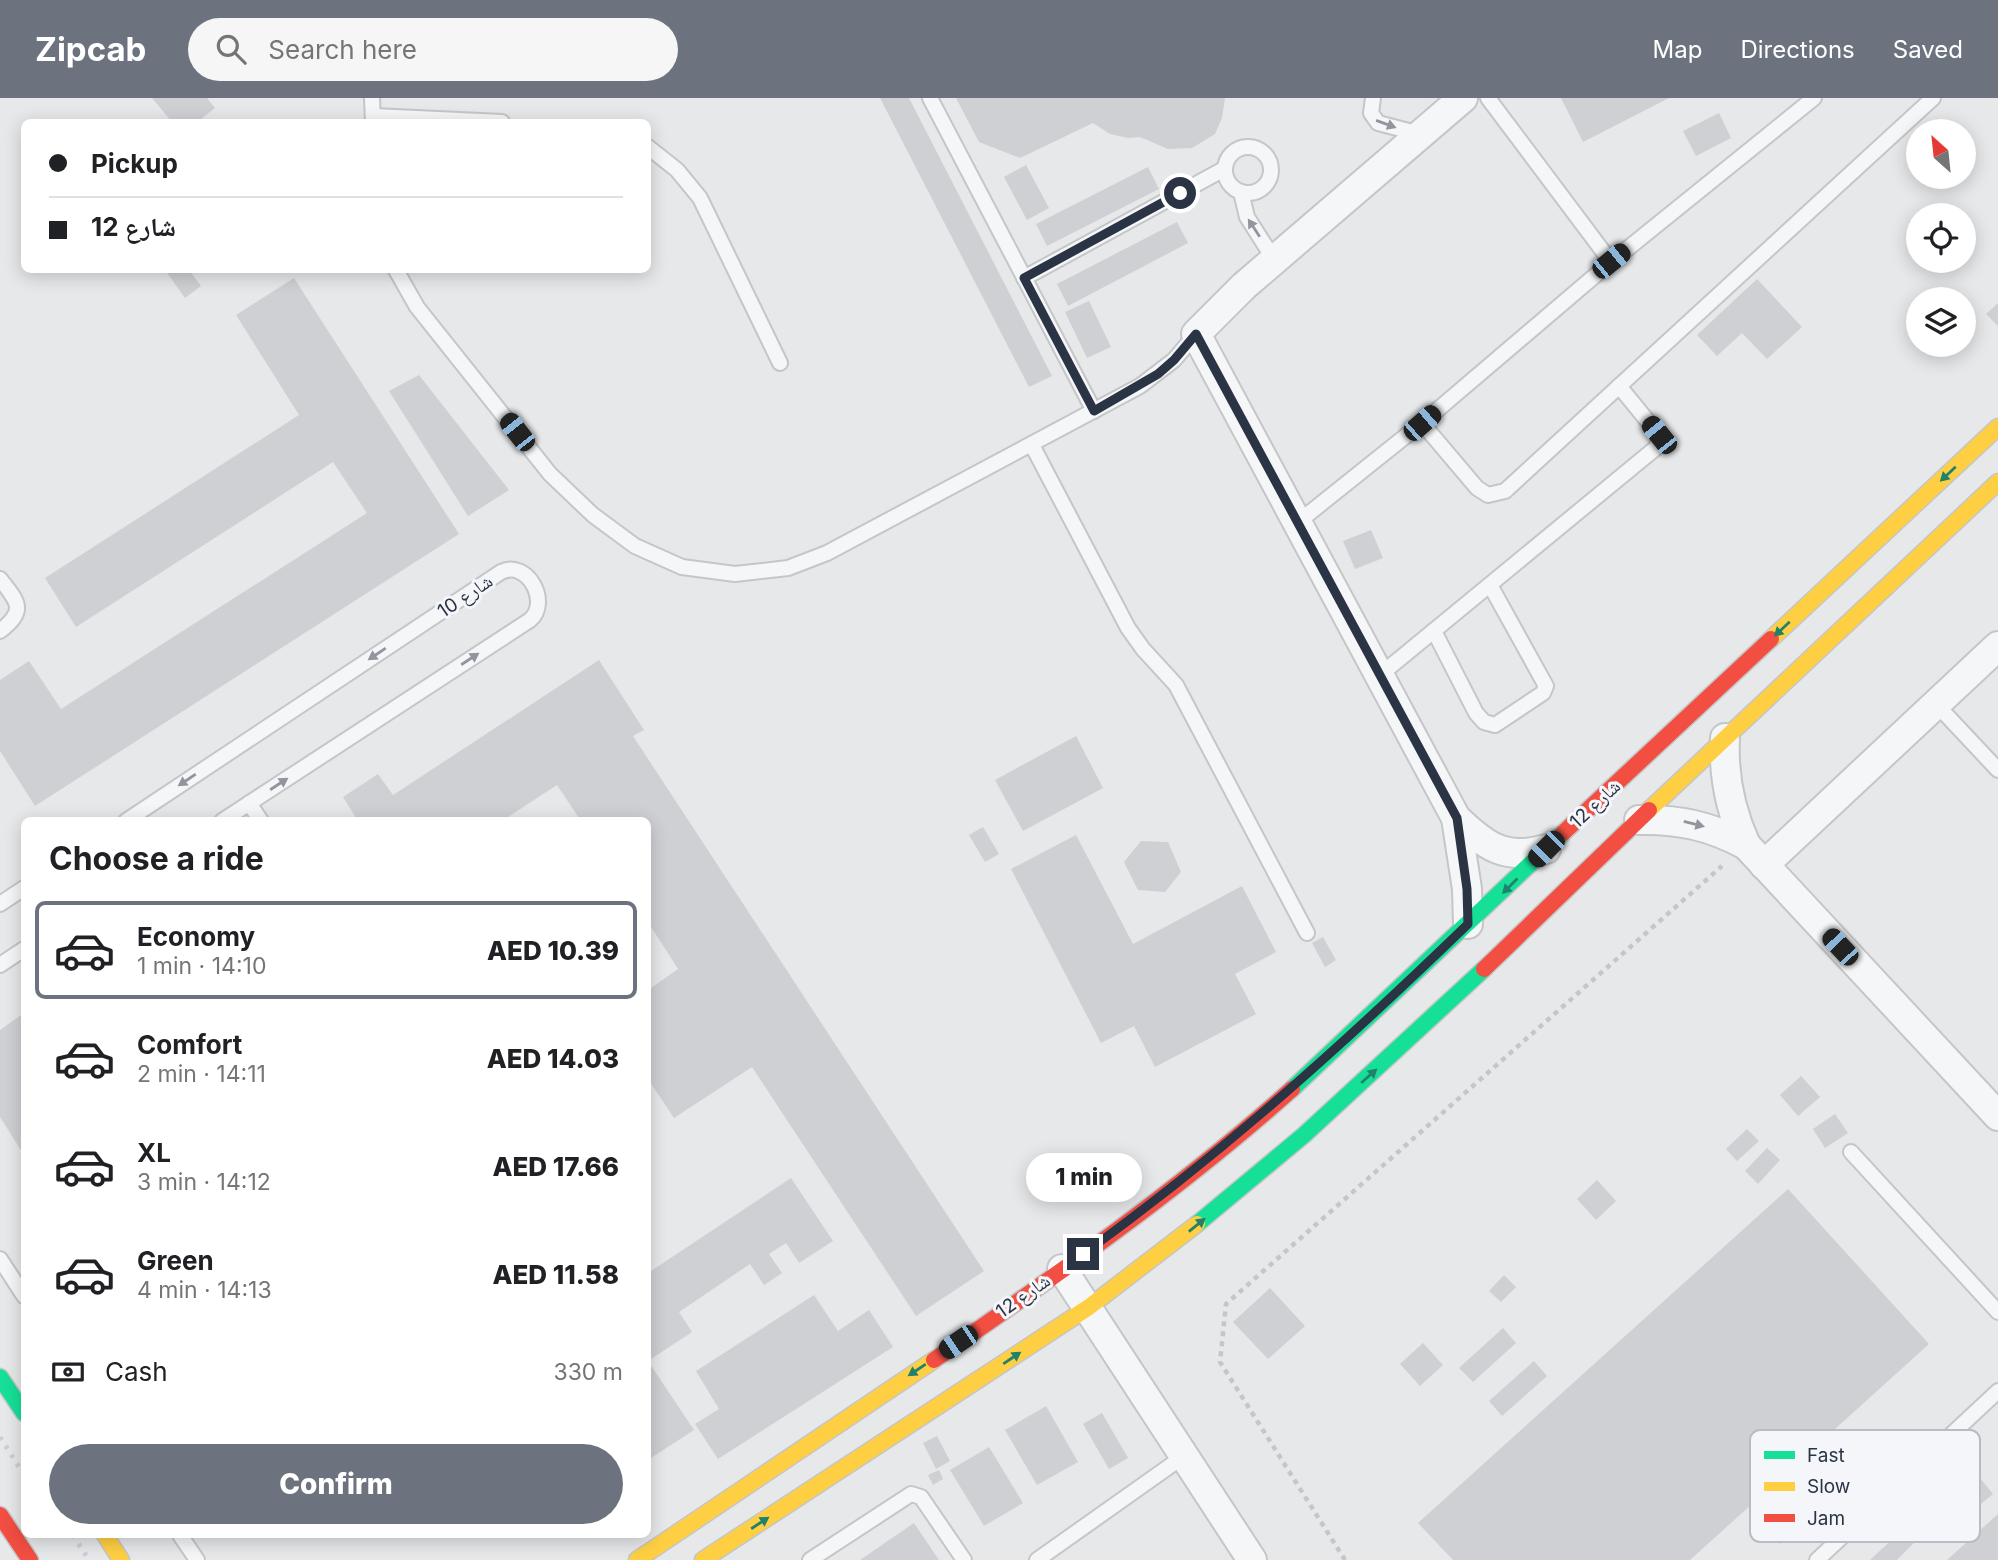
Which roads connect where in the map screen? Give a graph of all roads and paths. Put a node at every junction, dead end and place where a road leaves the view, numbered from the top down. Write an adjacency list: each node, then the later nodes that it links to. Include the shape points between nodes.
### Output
1 (372, 98): 8 (lane)
2 (930, 98): 16 (lane)
3 (1373, 98): 9 (lane, one-way to 9, via 1371,113 1378,123)
4 (1463, 98): 9 (street)
5 (1488, 98): 14 (lane)
6 (1814, 98): 14 (lane)
7 (1933, 98): 19 (lane)
8 (373, 119)
9 (1420, 134): 13 (street)
10 (651, 149): 18 (lane, via 677,170 700,198)
11 (1224, 169): 12 (lane, via 1226,180); 12 (lane, via 1227,159 1244,147 1255,148 1269,161 1268,182 1251,193); 16 (lane)
12 (1241, 192): 13 (lane, one-way to 12, via 1247,217)
13 (1275, 261): 17 (street)
14 (1611, 261): 21 (lane)
15 (398, 273): 23 (lane, via 417,307 550,474 635,546 682,566 734,574 788,568 827,553)
16 (1024, 278): 20 (lane)
17 (1196, 334): 20 (lane, via 1158,374); 25 (street)
18 (780, 363)
19 (1619, 386): 21 (lane, via 1505,491 1488,495); 27 (lane, via 1659,435 1657,447)
20 (1094, 411): 23 (lane)
21 (1422, 423): 25 (lane)
22 (1998, 427): 34 (street, شارع 12, one-way to 34)
23 (1032, 445): 47 (lane, via 1128,628 1176,685)
24 (1998, 482): 33 (street, شارع 12)
25 (1297, 523): 31 (street)
26 (0, 579): 28 (lane, via 17,600 18,609 16,617)
27 (1490, 585): 29 (lane); 29 (lane, via 1546,686 1543,693 1495,724 1483,722)
28 (0, 631)
29 (1434, 631): 31 (lane)
30 (1998, 646): 32 (street)
31 (1380, 675): 40 (street)
32 (1936, 704): 35 (lane); 43 (street)
33 (1725, 738): 34 (street, شارع 12); 43 (street, via 1730,802)
34 (1666, 765): 41 (street, شارع 12); 42 (street, شارع 12)
35 (1998, 771)
36 (249, 803): 37 (lane, شارع 10, one-way to 37, via 530,620 538,610 539,596 523,572 501,572); 38 (lane, شارع 10); 39 (lane)
37 (132, 817)
38 (228, 817)
39 (258, 817)
40 (1457, 818): 42 (street, via 1490,847 1526,855); 46 (street)
41 (1639, 820): 43 (street, one-way to 43, via 1704,826); 55 (street, شارع 12, one-way to 41, via 1151,1262 1304,1133)
42 (1546, 849): 46 (street, شارع 12, one-way to 46)
43 (1755, 855): 50 (street); 75 (path, via 1226,1304 1220,1362)
44 (21, 890): 45 (lane)
45 (0, 904)
46 (1468, 924): 53 (street, شارع 12, via 1283,1097 1205,1163)
47 (1307, 933)
48 (21, 951): 49 (lane)
49 (0, 965)
50 (1998, 1116)
51 (1850, 1152): 56 (lane)
52 (0, 1259): 54 (lane)
53 (1062, 1269): 55 (street); 69 (street, شارع 12, one-way to 69)
54 (21, 1291)
55 (1089, 1307): 61 (street); 70 (street, شارع 12, one-way to 55)
56 (1998, 1312)
57 (0, 1377): 59 (street)
58 (1998, 1391): 60 (lane)
59 (21, 1408)
60 (1956, 1430)
61 (1184, 1455): 73 (lane); 74 (street)
62 (0, 1515): 66 (street)
63 (107, 1538): 67 (street)
64 (182, 1538): 68 (lane)
65 (1836, 1542): 76 (lane)
66 (30, 1560)
67 (121, 1560)
68 (197, 1560)
69 (637, 1560)
70 (703, 1560)
71 (810, 1560): 72 (lane, via 911,1494 922,1497)
72 (964, 1560)
73 (1037, 1560)
74 (1252, 1560)
75 (1345, 1560)
76 (1817, 1560)

